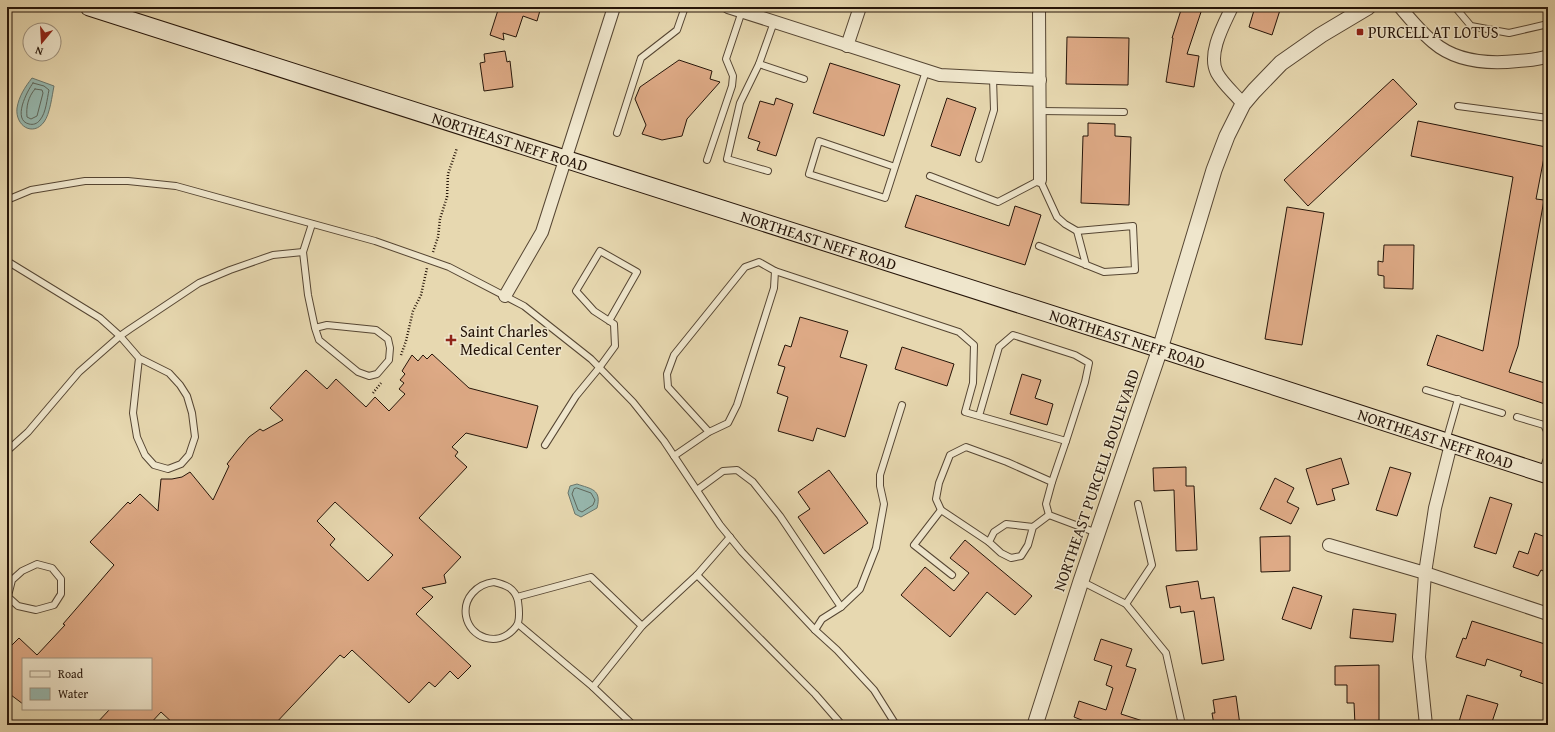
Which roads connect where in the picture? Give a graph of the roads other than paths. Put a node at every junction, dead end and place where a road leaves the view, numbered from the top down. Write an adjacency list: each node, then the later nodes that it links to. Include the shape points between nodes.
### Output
1 (89, 7): 27 (main road, NORTHEAST NEFF ROAD)
2 (614, 7): 27 (street)
3 (685, 7): 26 (lane, via 677,30 641,58)
4 (728, 7): 11 (street)
5 (860, 7): 14 (street)
6 (1039, 7): 20 (street)
7 (1232, 7): 21 (street, via 1217,39 1214,56 1217,72)
8 (1368, 7): 21 (street, NORTHEAST PURCELL BOULEVARD, via 1281,63)
9 (1400, 7): 15 (street, via 1434,44 1451,54 1478,61 1501,63)
10 (1455, 7): 13 (lane, via 1472,26 1509,33)
11 (742, 12): 12 (street); 28 (lane, via 726,59 733,76 732,86)
12 (774, 22): 14 (street); 16 (lane)
13 (1548, 24)
14 (847, 46): 17 (street)
15 (1547, 60)
16 (759, 64): 19 (lane); 31 (lane, via 740,103 727,159)
17 (926, 71): 18 (street, via 940,75); 30 (lane)
18 (993, 78): 20 (street); 29 (lane, via 994,110)
19 (804, 79)
20 (1040, 80): 23 (street)
21 (1243, 104): 46 (street, NORTHEAST PURCELL BOULEVARD, via 1214,170)
22 (1458, 106): 25 (lane)
23 (1040, 111): 24 (lane); 33 (street)
24 (1124, 112)
25 (1548, 118)
26 (617, 132)
27 (566, 159): 42 (street, via 542,232); 46 (main road, NORTHEAST NEFF ROAD)
28 (707, 160)
29 (979, 160)
30 (895, 167): 30 (lane, via 885,198 809,174 819,141)
31 (768, 172)
32 (930, 176): 33 (lane, via 998,202)
33 (1040, 180): 36 (lane, via 1057,217)
34 (7, 200): 35 (lane, via 32,190 85,181 128,181 176,186)
35 (312, 224): 38 (lane); 42 (lane, via 376,241 449,267)
36 (1077, 231): 40 (lane); 40 (lane, via 1134,226 1135,270 1104,272)
37 (1039, 246): 40 (lane)
38 (303, 252): 44 (lane); 45 (lane, via 273,255 199,283)
39 (7, 261): 45 (lane, via 100,318)
40 (1086, 265)
41 (775, 271): 53 (lane, via 959,332 974,345 973,383 965,412); 55 (lane, via 774,288 737,406 728,422); 55 (lane, via 758,262 745,267 674,355 667,374 668,387)
42 (505, 296): 48 (lane, via 524,306)
43 (609, 321): 43 (lane, via 594,311 576,290 600,251 637,272); 48 (lane, via 614,324 615,346)
44 (315, 328): 44 (lane, via 319,340 358,372 369,376 377,374 389,360 388,339 376,330 327,325)
45 (120, 336): 47 (lane); 60 (lane, via 78,372 28,432)
46 (1160, 349): 58 (main road, NORTHEAST NEFF ROAD); 70 (street, NORTHEAST PURCELL BOULEVARD)
47 (139, 358): 47 (lane, via 133,413 137,437 145,455 154,465 168,469 181,464 189,455 195,437 188,396 169,373)
48 (599, 368): 59 (lane, via 576,396); 61 (lane, via 633,402)
49 (1426, 390): 50 (lane)
50 (1458, 400): 52 (lane); 58 (lane)
51 (902, 405): 81 (lane, via 880,475 884,504 876,548 860,589)
52 (1502, 412)
53 (979, 416): 57 (lane); 57 (lane, via 999,347 1013,335 1075,355 1089,363)
54 (1517, 417): 56 (lane, via 1544,426)
55 (709, 432): 61 (lane)
56 (1548, 433)
57 (1066, 441): 64 (lane)
58 (1448, 443): 63 (main road, NORTHEAST NEFF ROAD); 74 (street)
59 (545, 445)
60 (7, 451)
61 (674, 456): 65 (lane)
62 (1548, 456): 63 (lane)
63 (1545, 474)
64 (1052, 482): 67 (lane, via 966,447 950,455 936,499); 68 (lane, via 1046,504)
65 (697, 490): 71 (lane); 81 (lane, via 723,471 737,470 753,482 780,516)
66 (1138, 504): 80 (lane, via 1152,565)
67 (941, 510): 72 (lane); 76 (lane, via 914,545)
68 (1049, 515): 69 (lane); 70 (lane)
69 (1033, 527): 72 (lane, via 1006,524 994,532); 72 (lane, via 1028,545 1021,556 1010,558 1000,553)
70 (1097, 533): 77 (street, NORTHEAST PURCELL BOULEVARD)
71 (730, 537): 75 (lane); 85 (lane)
72 (990, 542)
73 (1329, 545): 74 (street)
74 (1425, 573): 82 (street); 92 (street, via 1419,656)
75 (697, 575): 84 (lane); 88 (lane, via 815,694)
76 (952, 575)
77 (1081, 581): 80 (lane); 90 (street, NORTHEAST PURCELL BOULEVARD)
78 (7, 596): 78 (lane, via 18,606 36,610 54,606 61,594 61,579 52,568 37,564 22,571 12,580)
79 (517, 597): 83 (lane); 83 (lane, via 513,589 502,584 485,583 475,589 468,599 465,612 467,623 474,632 483,637 498,639 509,634); 84 (lane, via 591,577)
80 (1126, 604): 91 (lane, via 1166,653)
81 (841, 607): 85 (lane, via 822,619)
82 (1548, 614)
83 (518, 624): 86 (lane)
84 (642, 626): 86 (lane)
85 (815, 630): 89 (lane, via 874,690)
86 (593, 687): 87 (lane)
87 (633, 725)
88 (842, 725)
89 (896, 725)
90 (1035, 725)
91 (1182, 725)
92 (1426, 725)

